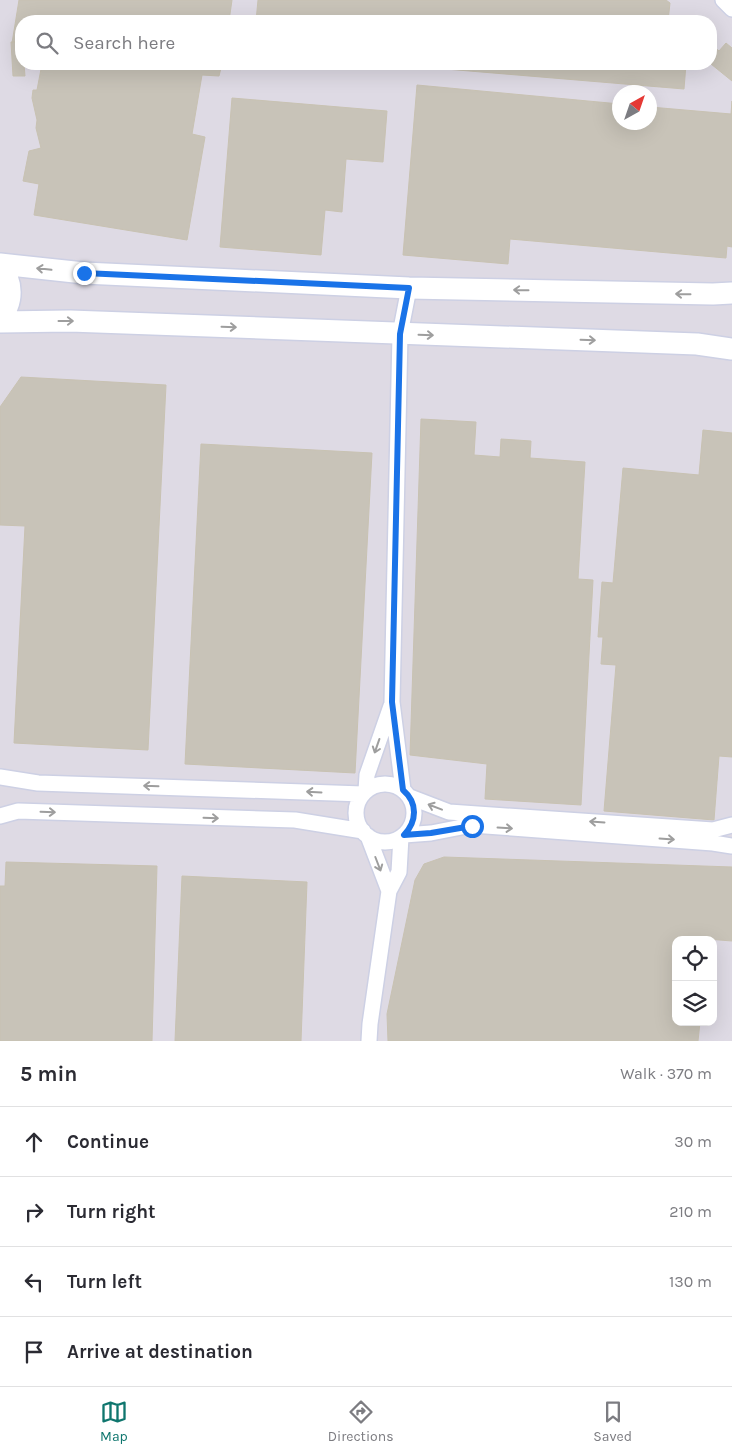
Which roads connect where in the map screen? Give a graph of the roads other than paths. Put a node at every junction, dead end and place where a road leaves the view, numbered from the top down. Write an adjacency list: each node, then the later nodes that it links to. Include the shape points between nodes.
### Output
1 (722, 0): 2 (street)
2 (732, 9)
3 (0, 266): 4 (street, one-way to 3); 6 (street, via 9,282 10,294 8,305)
4 (409, 288): 5 (street, one-way to 4); 8 (street)
5 (732, 293)
6 (0, 317)
7 (0, 322): 8 (street, one-way to 8, via 70,321)
8 (400, 334): 9 (street, one-way to 9, via 697,344); 10 (street)
9 (732, 349)
10 (392, 702): 12 (street, one-way to 12); 13 (street)
11 (0, 777): 12 (street, one-way to 11, via 38,783)
12 (364, 793): 13 (street, via 380,784 388,784); 16 (street, via 356,813)
13 (407, 794): 15 (street, one-way to 13, via 713,830 449,812); 17 (street, via 415,813 410,829)
14 (0, 816): 16 (street, one-way to 16, via 18,811 295,820)
15 (732, 825)
16 (365, 834): 17 (street, via 384,842); 19 (street, one-way to 19)
17 (403, 836): 18 (street, one-way to 18, via 472,826); 19 (street, via 399,872)
18 (732, 846)
19 (389, 891): 20 (street)
20 (369, 1041)

